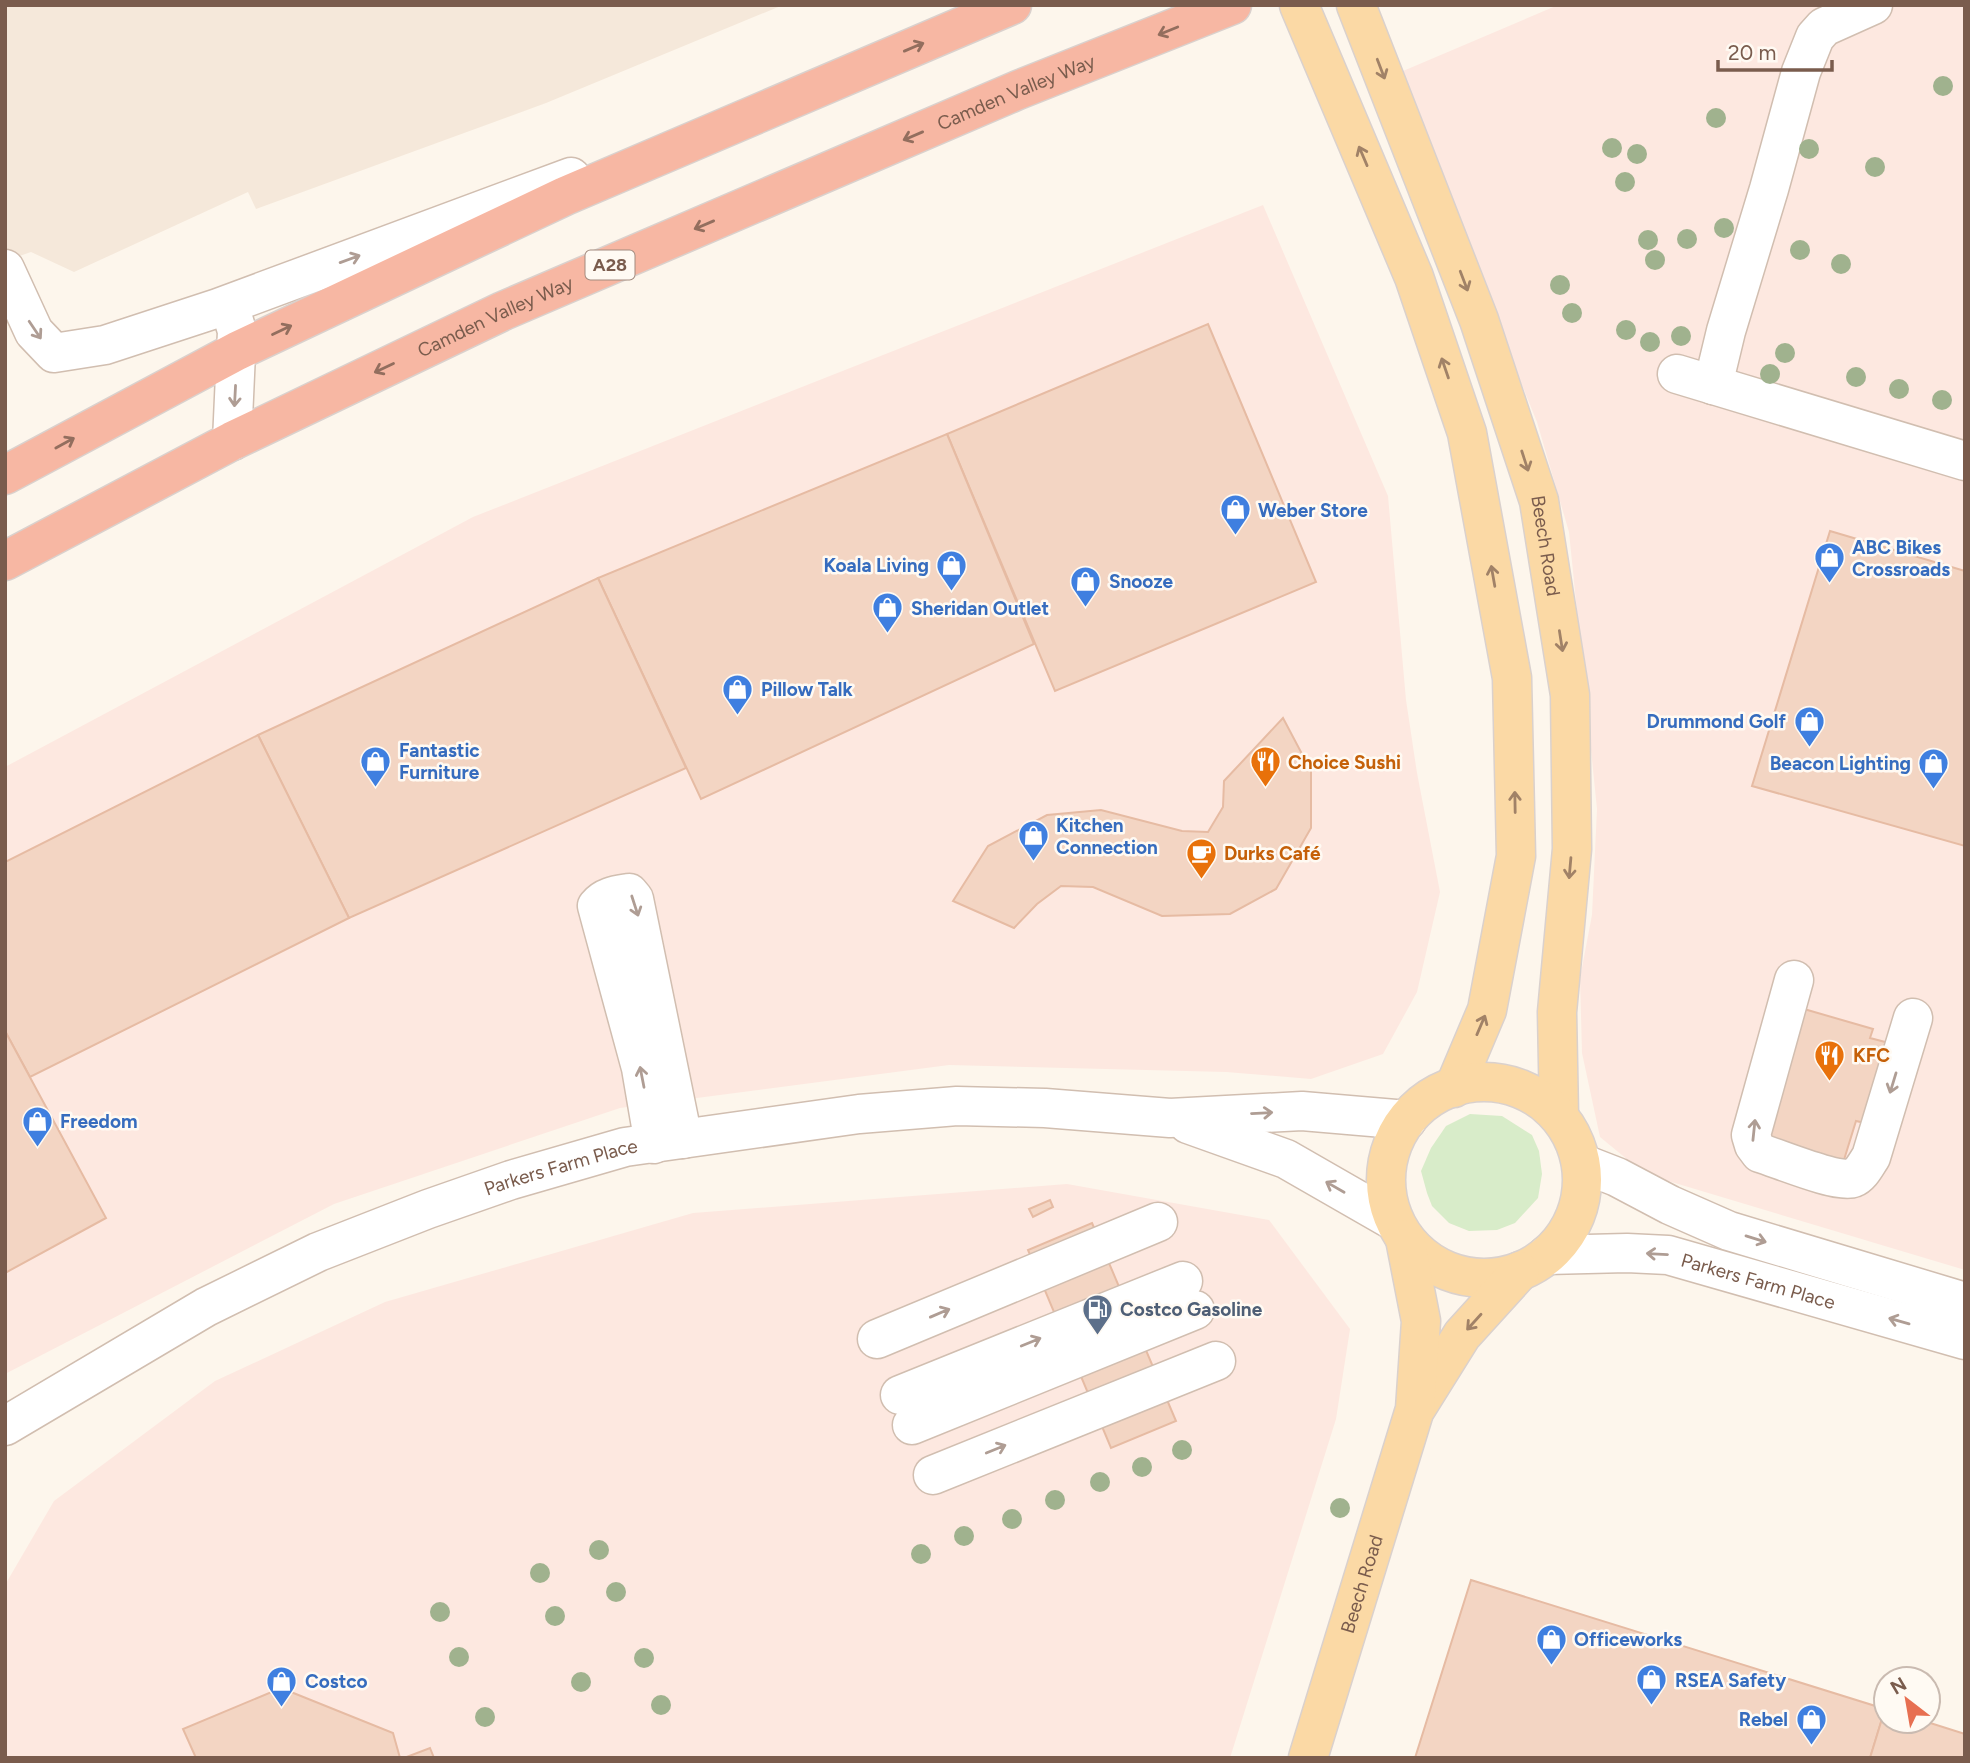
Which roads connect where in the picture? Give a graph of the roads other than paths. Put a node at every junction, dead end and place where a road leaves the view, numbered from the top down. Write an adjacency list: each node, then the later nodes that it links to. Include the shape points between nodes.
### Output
1 (1013, 5): 6 (highway, one-way to 1)
2 (1232, 5): 10 (highway, Camden Valley Way / A28, one-way to 10, via 1018,90 503,311)
3 (1299, 5): 16 (main road, one-way to 3, via 1487,1010 1516,856 1512,678 1467,433 1414,277)
4 (1356, 5): 17 (main road, Beech Road, one-way to 17, via 1479,320 1539,501 1570,695 1572,849 1558,1012)
5 (1873, 5): 11 (street, via 1824,27 1815,37 1726,331 1695,380)
6 (869, 66): 8 (street, one-way to 6); 9 (highway, one-way to 6, via 565,196)
7 (5, 269): 8 (street, one-way to 8, via 34,332 54,353 105,345)
8 (218, 309): 9 (street, via 232,316)
9 (237, 351): 10 (street, one-way to 10); 12 (highway, one-way to 9)
10 (233, 441): 13 (highway, Camden Valley Way / A28)
11 (1965, 461)
12 (5, 475)
13 (5, 561)
14 (1794, 980): 15 (street, one-way to 14, via 1871,1157 1852,1179 1838,1179 1760,1153 1751,1135)
15 (1913, 1018)
16 (1454, 1088): 17 (main road, via 1474,1081 1518,1088 1540,1098); 19 (main road, via 1434,1095)
17 (1559, 1115): 21 (main road)
18 (1170, 1118): 19 (street, Parkers Farm Place, one-way to 19, via 1303,1111); 20 (street, Parkers Farm Place, via 1045,1108 957,1107 859,1114); 23 (street, Parkers Farm Place, one-way to 18, via 1286,1159)
19 (1406, 1120): 23 (main road, via 1386,1169 1387,1196)
20 (669, 1142): 20 (street, one-way to 20, via 641,1068 597,906 602,900 629,893 634,898); 29 (street, Parkers Farm Place, via 625,1147 511,1180 318,1252 206,1307)
21 (1581, 1163): 24 (main road, via 1581,1197 1569,1229); 25 (street, Parkers Farm Place, one-way to 25, via 1729,1231)
22 (1158, 1222): 27 (street, one-way to 22)
23 (1400, 1230): 24 (main road, via 1419,1254 1457,1274 1500,1277); 28 (main road, Beech Road, via 1420,1321)
24 (1533, 1263): 26 (street, Parkers Farm Place, one-way to 24, via 1668,1255 1627,1252); 28 (main road, Beech Road, one-way to 28, via 1462,1335)
25 (1965, 1302)
26 (1965, 1340)
27 (906, 1409): 27 (street, via 1194,1308)
28 (1415, 1409): 30 (main road, Beech Road)
29 (5, 1426)
30 (1308, 1758)

